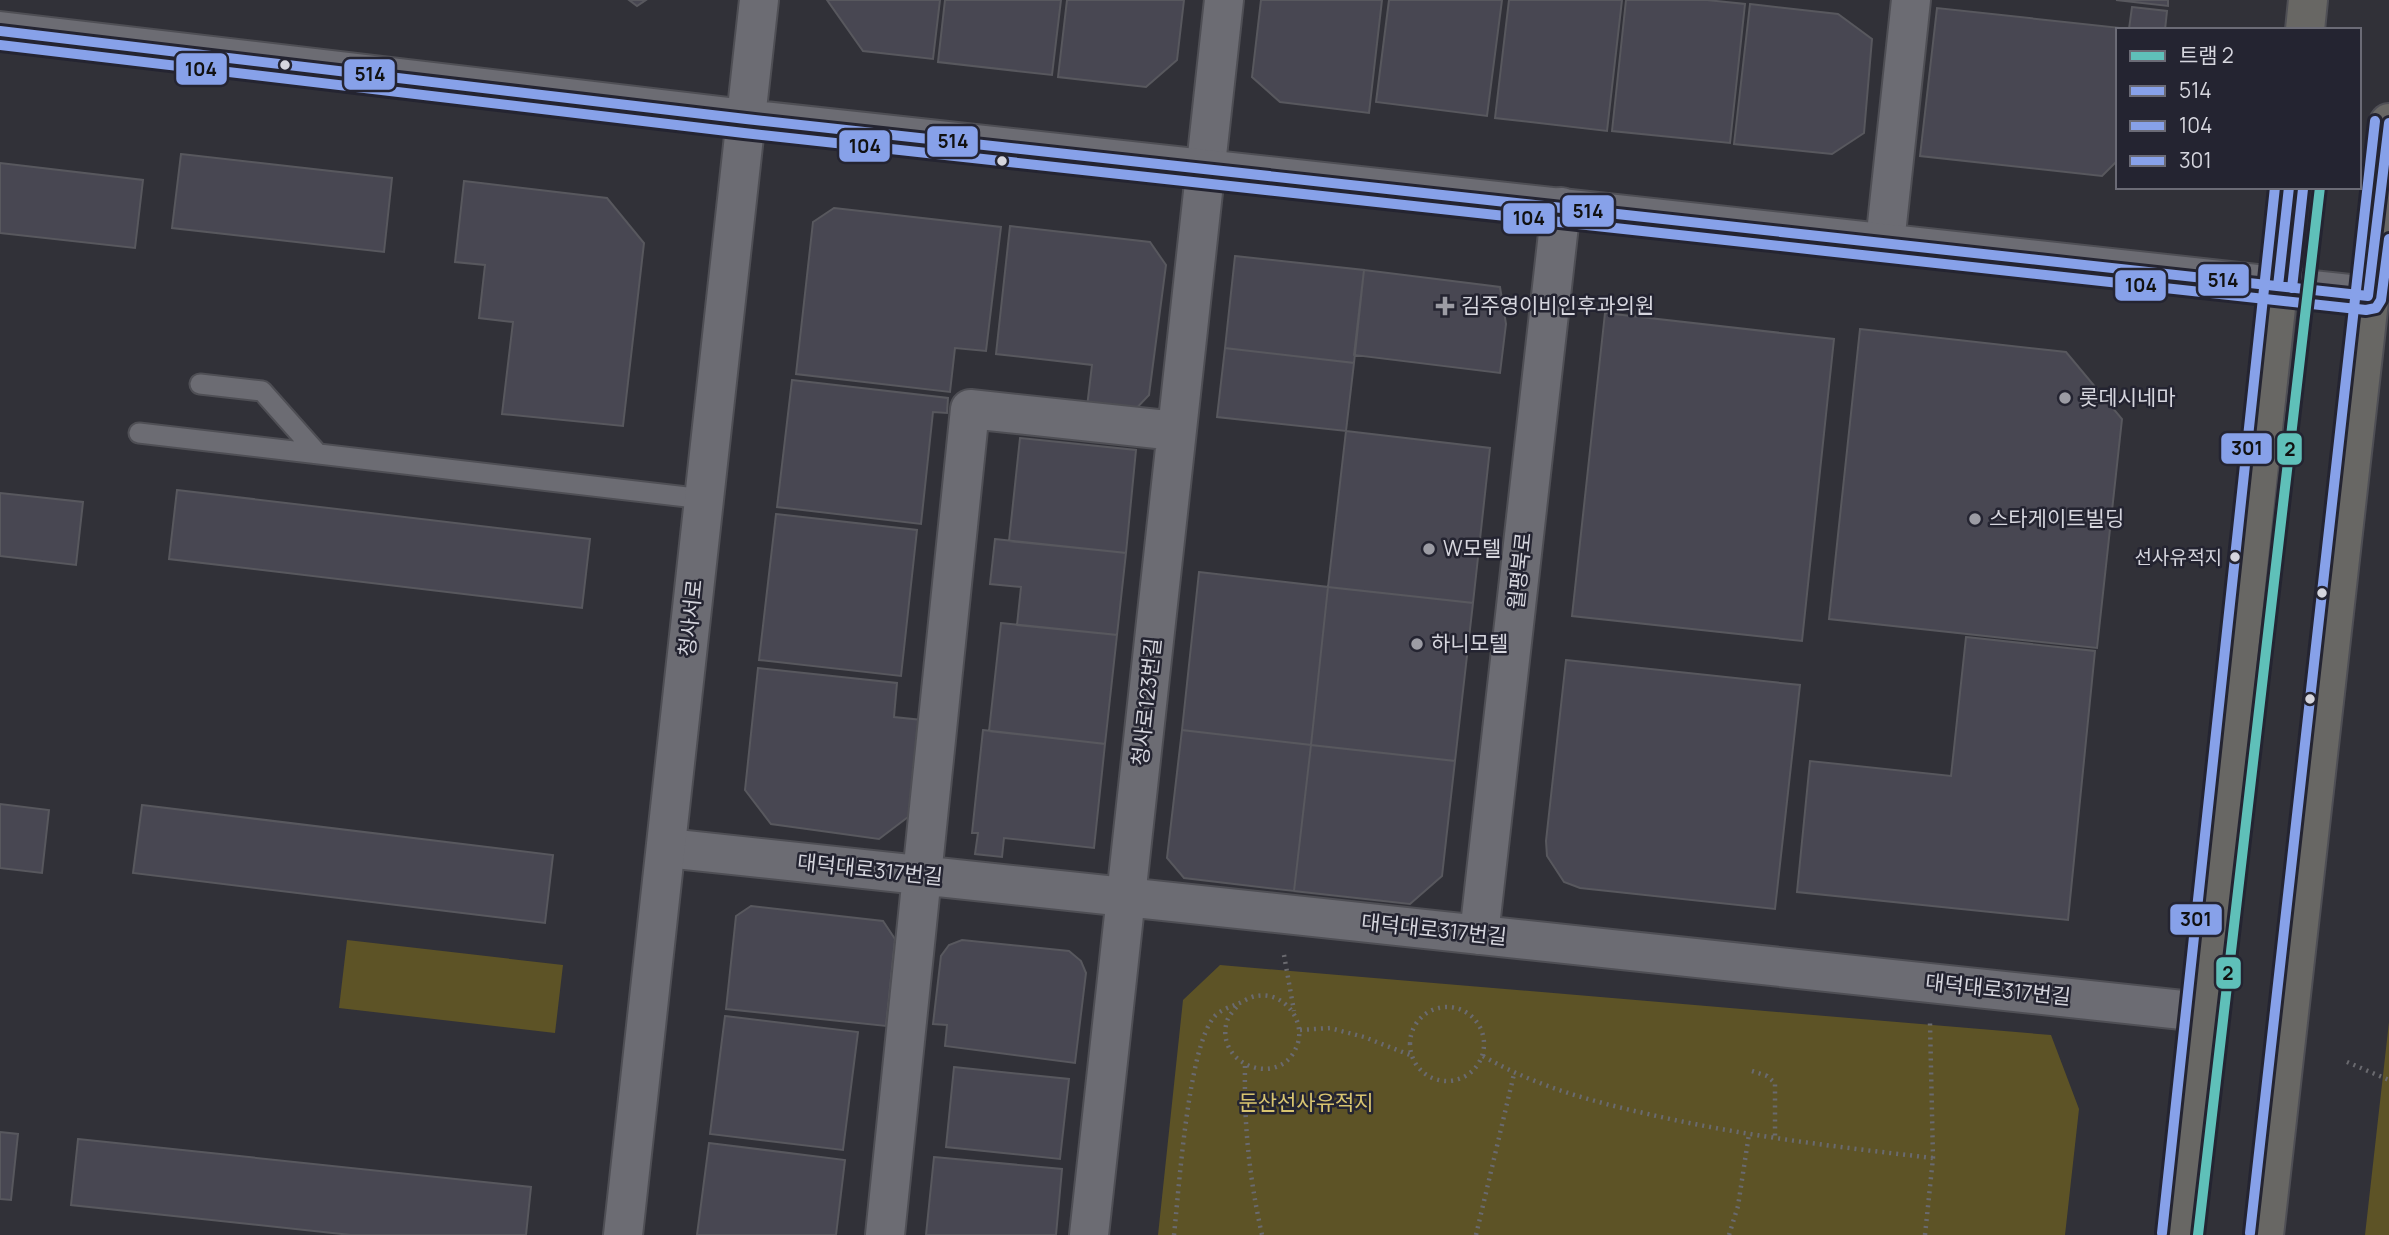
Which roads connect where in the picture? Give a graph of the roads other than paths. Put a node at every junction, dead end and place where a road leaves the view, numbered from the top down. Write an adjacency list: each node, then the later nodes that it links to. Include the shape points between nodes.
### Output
1 (759, 0): 7 (street, 청사서로)
2 (1224, 0): 9 (street, 청사로123번길)
3 (1911, 0): 12 (street)
4 (2308, 0): 5 (main road)
5 (2305, 28)
6 (0, 32): 7 (street)
7 (746, 119): 9 (street); 19 (street, 청사서로)
8 (2389, 123): 14 (main road)
9 (1205, 168): 11 (street); 16 (street, 청사로123번길)
10 (2288, 189): 13 (main road)
11 (1561, 207): 12 (street); 23 (street, 월평북로)
12 (1885, 243): 13 (street)
13 (2278, 286): 14 (street); 24 (main road)
14 (2378, 297): 29 (main road)
15 (200, 384): 18 (lane, via 262,391)
16 (1177, 431): 21 (street, via 970,410); 22 (street, 청사로123번길)
17 (139, 433): 18 (lane)
18 (318, 454): 19 (lane)
19 (704, 499): 20 (street, 청사서로)
20 (667, 848): 21 (street, 대덕대로317번길); 25 (street, 청사서로)
21 (921, 876): 22 (street, 대덕대로317번길); 26 (street)
22 (1125, 897): 23 (street, 대덕대로317번길); 27 (street, 청사로123번길)
23 (1479, 935): 24 (street, 대덕대로317번길)
24 (2201, 1012): 28 (main road)
25 (623, 1235)
26 (885, 1235)
27 (1088, 1235)
28 (2176, 1235)
29 (2264, 1235)

